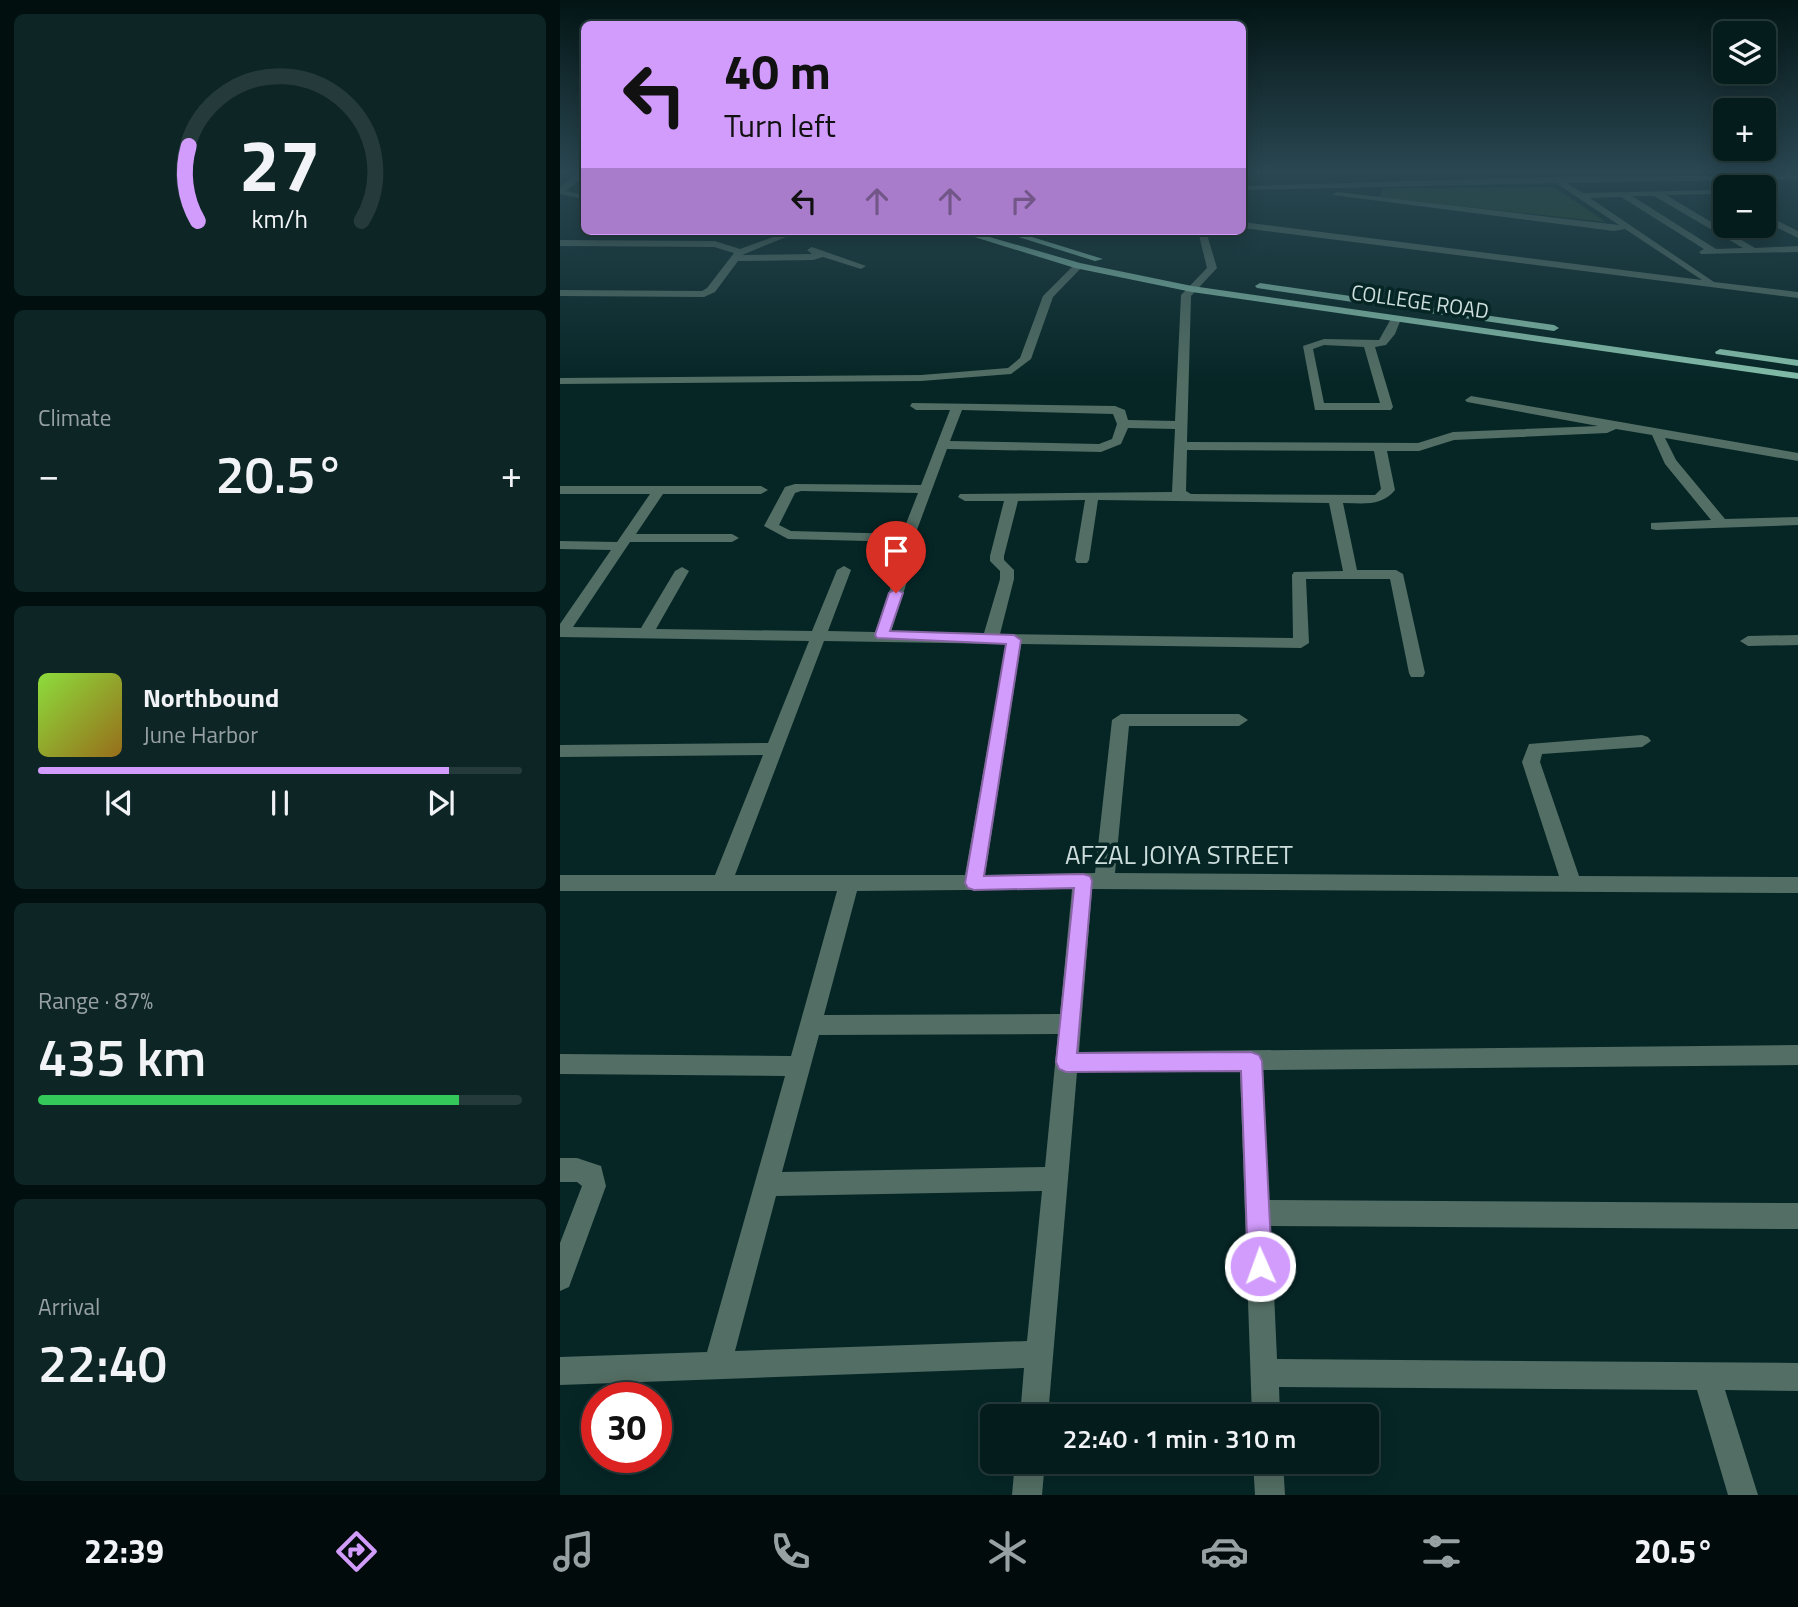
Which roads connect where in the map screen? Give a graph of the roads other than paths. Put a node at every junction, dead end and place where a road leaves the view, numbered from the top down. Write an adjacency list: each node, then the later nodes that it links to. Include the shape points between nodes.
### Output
1 (708, 242): 11 (street)
2 (770, 242): 18 (street)
3 (996, 242): 20 (main road, COLLEGE ROAD)
4 (1040, 242): 21 (main road, COLLEGE ROAD)
5 (1205, 242): 21 (street, via 1212,268)
6 (1375, 242): 24 (street)
7 (1653, 242): 17 (street)
8 (1698, 242): 15 (street)
9 (1739, 242): 14 (street)
10 (560, 243): 11 (street)
11 (715, 244): 18 (street)
12 (801, 246): 16 (street)
13 (1798, 249): 14 (street)
14 (1753, 250): 15 (street)
15 (1713, 251): 17 (street)
16 (823, 253): 18 (street, via 813,257); 19 (street)
17 (1670, 253): 24 (street)
18 (738, 255): 25 (street, via 711,289 698,295)
19 (862, 266)
20 (1078, 266): 21 (main road, COLLEGE ROAD); 33 (street, via 1048,296 1026,359 1011,371 921,378)
21 (1191, 279): 22 (main road, COLLEGE ROAD); 27 (main road, COLLEGE ROAD); 38 (street, via 1186,295)
22 (1216, 280)
23 (1244, 284): 28 (main road, COLLEGE ROAD)
24 (1710, 284): 26 (street)
25 (560, 293)
26 (1798, 295)
27 (1396, 318): 29 (street, via 1385,341); 32 (main road, COLLEGE ROAD)
28 (1563, 329)
29 (1369, 344): 29 (street, via 1323,342 1307,348 1319,407 1387,407)
30 (1715, 351): 31 (main road)
31 (1798, 363)
32 (1798, 376)
33 (560, 381)
34 (1471, 400): 39 (street)
35 (916, 406): 36 (street)
36 (957, 407): 37 (street, via 1115,410 1121,413); 41 (street)
37 (1123, 424): 38 (street); 41 (street, via 1117,441 1101,448)
38 (1182, 425): 42 (street)
39 (1614, 425): 40 (street); 43 (street, via 1607,429 1453,436 1419,447)
40 (1657, 433): 44 (street); 55 (street, via 1670,461)
41 (942, 446): 45 (street)
42 (1181, 446): 43 (street); 49 (street, via 1178,489)
43 (1380, 449): 53 (street, via 1387,494 1379,499)
44 (1798, 457)
45 (925, 489): 45 (street, via 800,487 790,490 771,526 788,535 907,538)
46 (659, 490): 47 (street); 48 (street); 58 (street)
47 (761, 490)
48 (560, 491)
49 (1183, 496): 52 (street); 53 (street)
50 (965, 497): 51 (street)
51 (1012, 497): 52 (street); 69 (street, via 997,556 1007,570 1007,579)
52 (1092, 497): 60 (street)
53 (1335, 499): 64 (street)
54 (1798, 521): 55 (street)
55 (1721, 523): 56 (street)
56 (1656, 526)
57 (732, 538): 58 (street)
58 (624, 542): 59 (street); 65 (street)
59 (560, 545)
60 (1082, 560)
61 (844, 570): 67 (street)
62 (682, 571): 66 (street)
63 (903, 572): 68 (street)
64 (1351, 575): 70 (street, via 1300,575 1301,643); 73 (street, via 1396,573)
65 (561, 632): 66 (street)
66 (645, 634): 67 (street)
67 (821, 634): 68 (street); 76 (street)
68 (882, 635): 69 (street)
69 (991, 638): 70 (street)
70 (1014, 640): 83 (street)
71 (1798, 640): 72 (street)
72 (1748, 641)
73 (1417, 673)
74 (1240, 720): 78 (street, via 1121,720)
75 (1642, 741): 79 (street, via 1535,748 1531,762)
76 (774, 749): 77 (street); 81 (street)
77 (560, 751)
78 (1093, 881): 79 (street, AFZAL JOIYA STREET); 83 (street, AFZAL JOIYA STREET); 85 (street)
79 (1571, 882): 84 (street, AFZAL JOIYA STREET)
80 (560, 883): 81 (street, AFZAL JOIYA STREET)
81 (722, 883): 82 (street, AFZAL JOIYA STREET)
82 (849, 883): 83 (street, AFZAL JOIYA STREET); 86 (street)
83 (974, 883)
84 (1798, 885)
85 (1070, 1024): 86 (street); 89 (street)
86 (809, 1025): 91 (street)
87 (1798, 1055): 88 (street)
88 (1251, 1061): 89 (street); 95 (street)
89 (1066, 1062): 93 (street)
90 (560, 1064): 91 (street)
91 (797, 1066): 94 (street)
92 (560, 1170): 97 (street, via 592,1174 594,1186)
93 (1055, 1179): 94 (street); 98 (street)
94 (766, 1184): 99 (street)
95 (1258, 1213): 96 (street); 101 (street)
96 (1798, 1216)
97 (560, 1278)
98 (1040, 1353): 99 (street); 104 (street)
99 (717, 1366): 100 (street)
100 (560, 1371)
101 (1263, 1373): 103 (street); 105 (street)
102 (1798, 1377): 103 (street)
103 (1707, 1378): 110 (street)
104 (1035, 1404)
105 (1265, 1404)
106 (1029, 1474): 108 (street)
107 (1269, 1474): 109 (street)
108 (1027, 1495)
109 (1270, 1495)
110 (1743, 1495)

